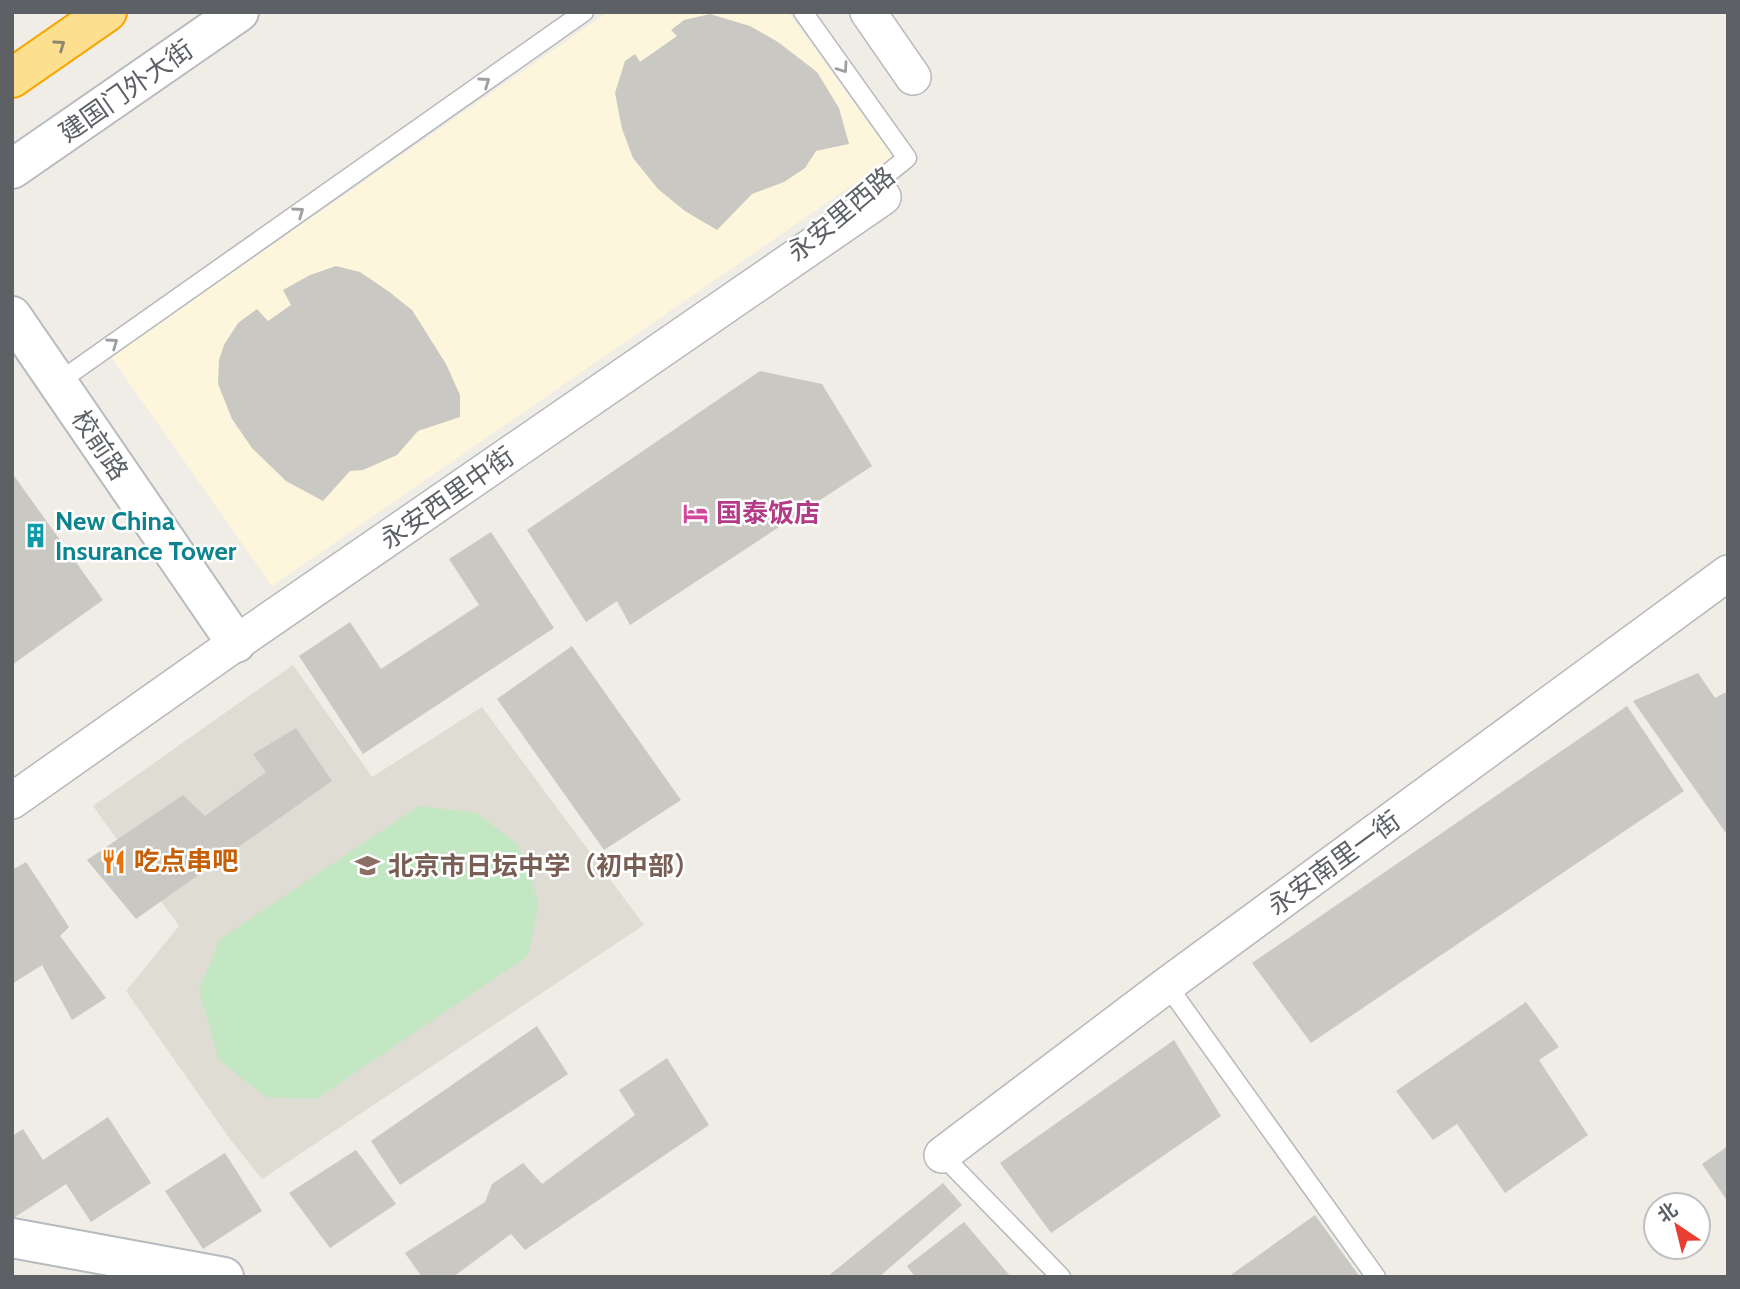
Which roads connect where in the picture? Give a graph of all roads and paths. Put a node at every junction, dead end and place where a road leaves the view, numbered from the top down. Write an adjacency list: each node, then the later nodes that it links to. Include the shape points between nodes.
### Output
1 (107, 12): 7 (highway, one-way to 1)
2 (239, 12): 8 (street, 建国门外大街)
3 (584, 12): 12 (lane, one-way to 3)
4 (803, 12): 10 (lane, 永安里西路, one-way to 10, via 907,159 806,239)
5 (868, 12): 6 (street)
6 (913, 77)
7 (12, 78)
8 (12, 169)
9 (883, 197): 10 (street, 永安西里中街)
10 (768, 277): 14 (street, 永安西里中街)
11 (12, 316): 12 (street, 校前路)
12 (57, 383): 14 (street, 校前路)
13 (1728, 573): 16 (street, 永安南里一街)
14 (236, 643): 15 (street, 永安西里中街)
15 (12, 801)
16 (1167, 985): 17 (street, 永安南里一街); 21 (lane)
17 (942, 1155): 20 (lane)
18 (12, 1238): 19 (street)
19 (224, 1277)
20 (1061, 1277)
21 (1376, 1277)

